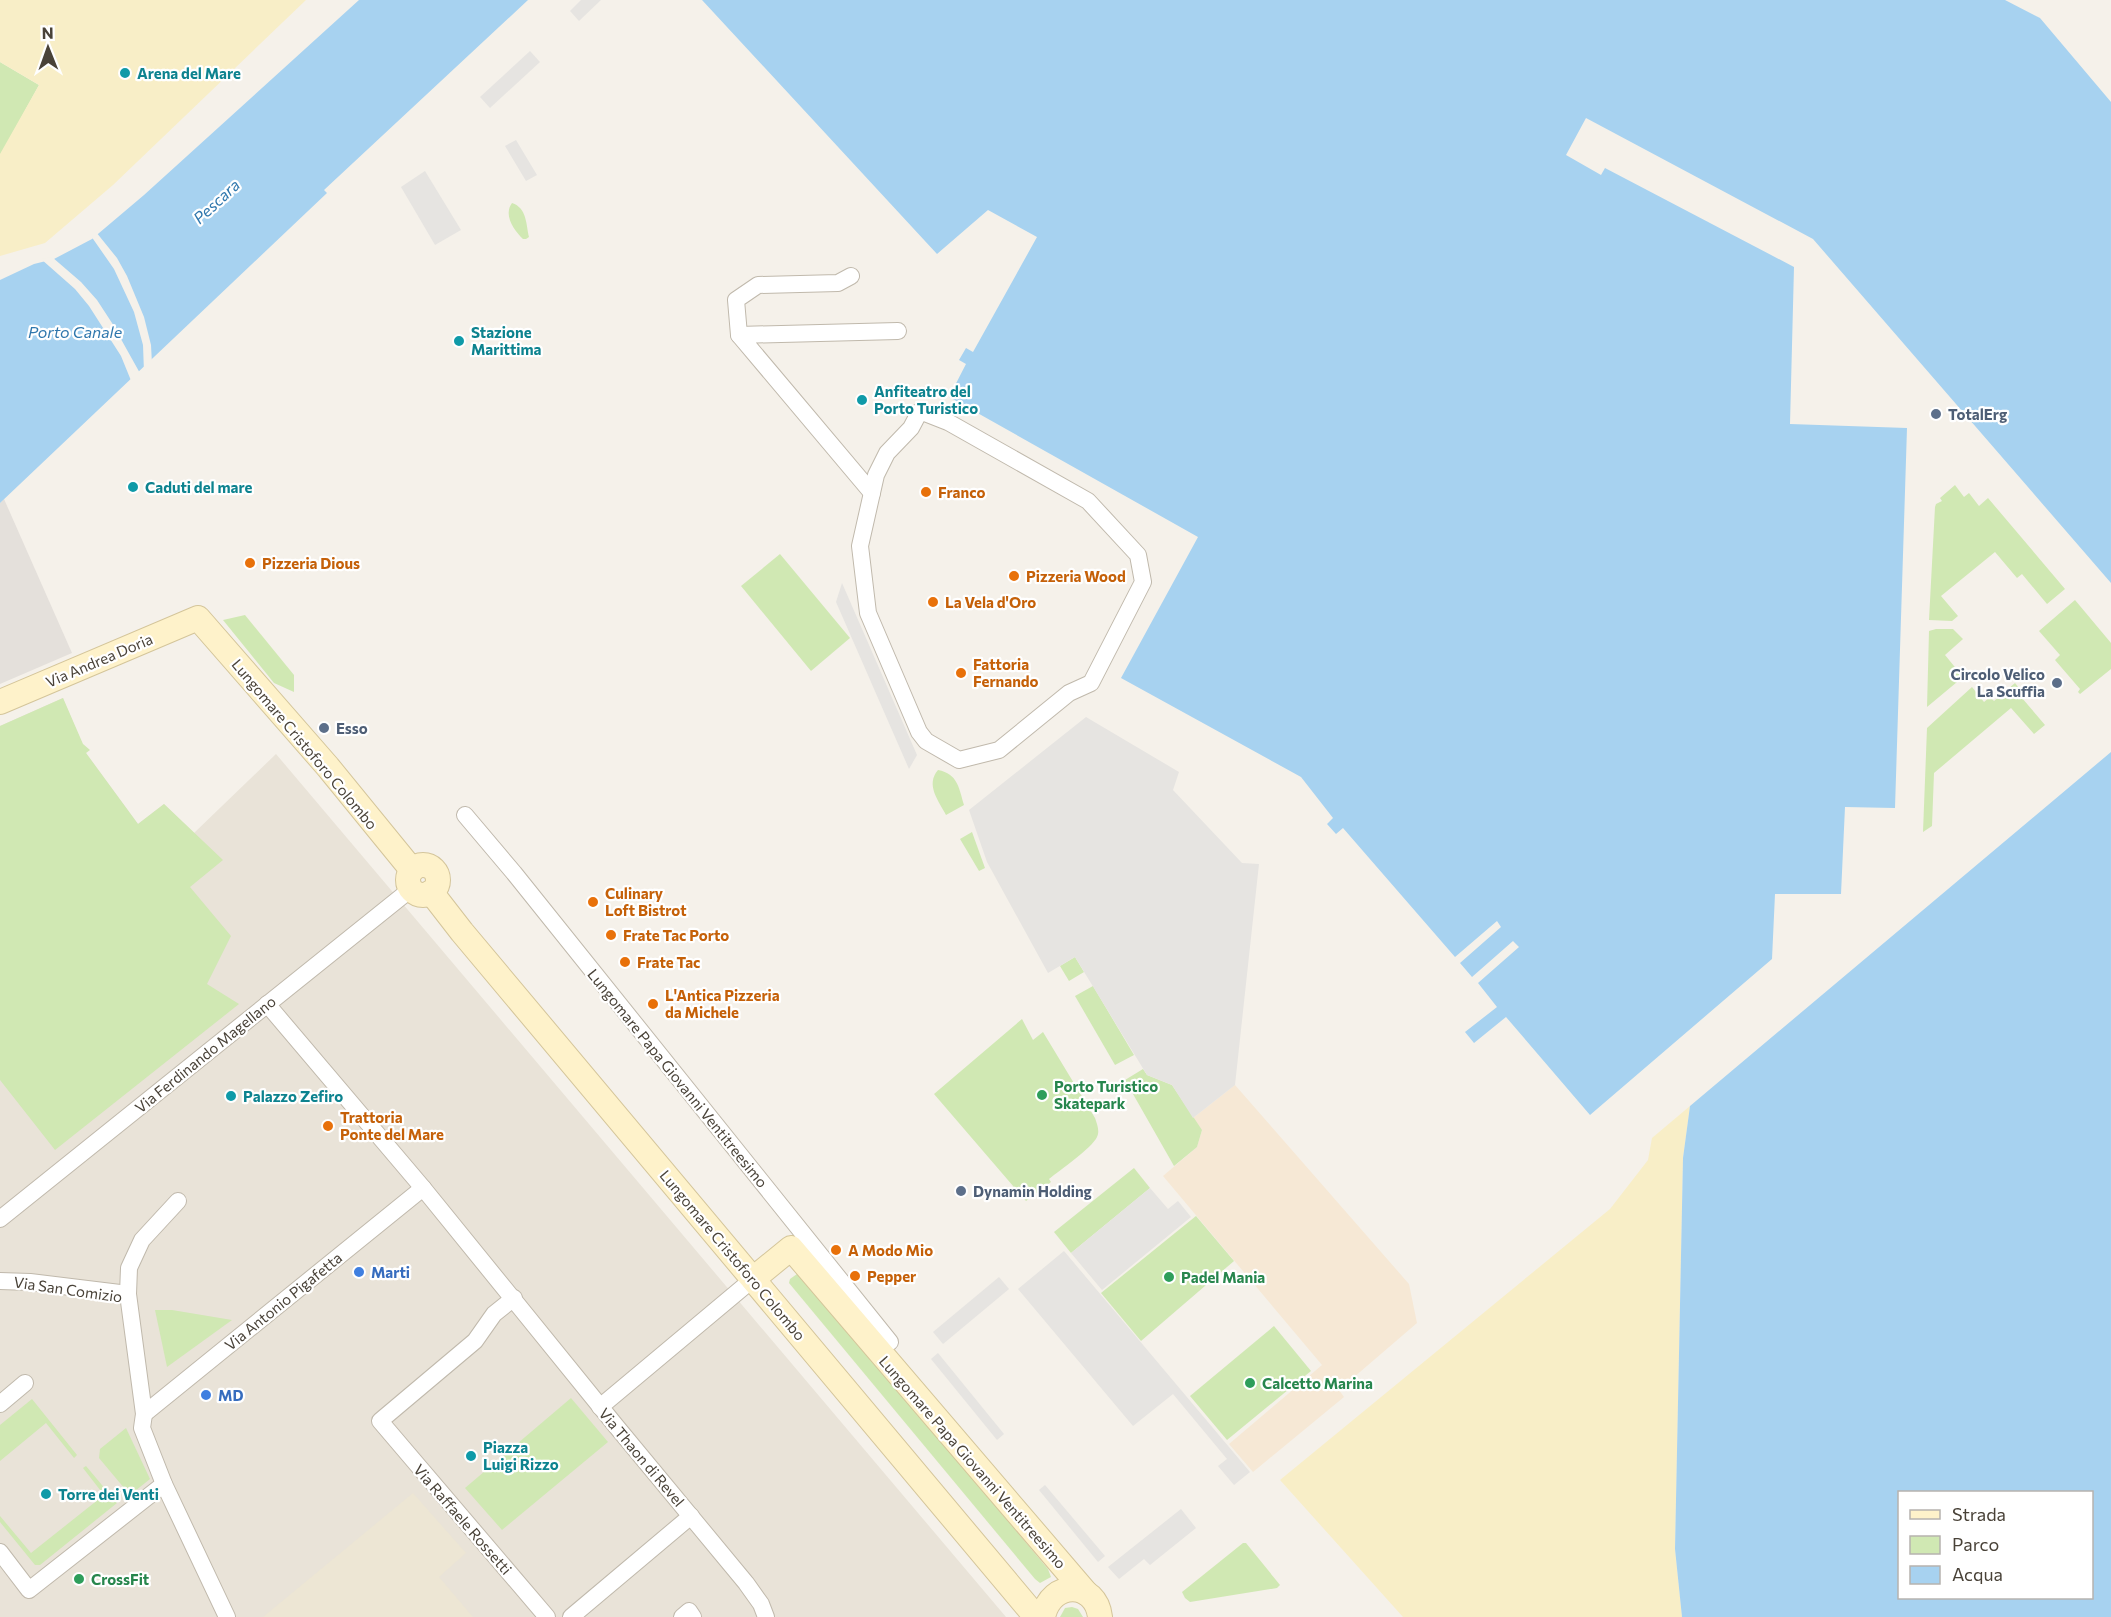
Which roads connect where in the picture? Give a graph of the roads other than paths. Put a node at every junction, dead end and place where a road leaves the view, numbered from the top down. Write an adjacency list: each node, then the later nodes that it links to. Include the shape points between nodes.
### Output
1 (851, 276): 3 (street, via 838,283 758,285 736,300)
2 (898, 330): 3 (street)
3 (739, 335): 4 (street)
4 (872, 493): 4 (street, via 860,546 868,613 926,741 959,760 999,750 1069,693 1090,683 1143,582 1138,555 1088,501 948,422 920,411 911,428 887,453)
5 (198, 618): 6 (street, Via Andrea Doria); 8 (street, Lungomare Cristoforo Colombo, via 328,767)
6 (0, 702)
7 (465, 815): 17 (street, Lungomare Papa Giovanni Ventitreesimo)
8 (418, 884): 9 (street, Via Ferdinando Magellano); 13 (street, Lungomare Cristoforo Colombo)
9 (267, 1004): 10 (street, Via Thaon di Revel); 12 (street, Via Ferdinando Magellano)
10 (423, 1188): 15 (street, Via Thaon di Revel); 21 (street, Via Antonio Pigafetta)
11 (178, 1201): 16 (street, via 142,1240 129,1268)
12 (0, 1219)
13 (753, 1279): 20 (street); 25 (street, Lungomare Papa Giovanni Ventitreesimo, via 791,1248); 32 (street, Lungomare Cristoforo Colombo)
14 (0, 1281): 16 (street, Via San Comizio, via 30,1282)
15 (514, 1298): 20 (street, Via Thaon di Revel); 27 (street, Via Raffaele Rossetti, via 494,1314 475,1341 380,1421)
16 (129, 1300): 21 (street)
17 (890, 1342)
18 (25, 1383): 19 (street)
19 (0, 1404)
20 (600, 1407): 23 (street, Via Thaon di Revel)
21 (144, 1414): 22 (street, via 142,1428)
22 (164, 1484): 24 (street, via 29,1590); 26 (street)
23 (691, 1516): 28 (street); 31 (street, Via Thaon di Revel, via 747,1583)
24 (0, 1552)
25 (1086, 1593): 33 (street, via 1076,1589 1057,1593 1045,1607); 34 (street, Lungomare Papa Giovanni Ventitreesimo, via 1098,1605)
26 (227, 1617)
27 (547, 1617)
28 (571, 1617)
29 (682, 1617): 30 (street, via 689,1611)
30 (693, 1617)
31 (766, 1617)
32 (1036, 1617)
33 (1043, 1617)
34 (1100, 1617)

